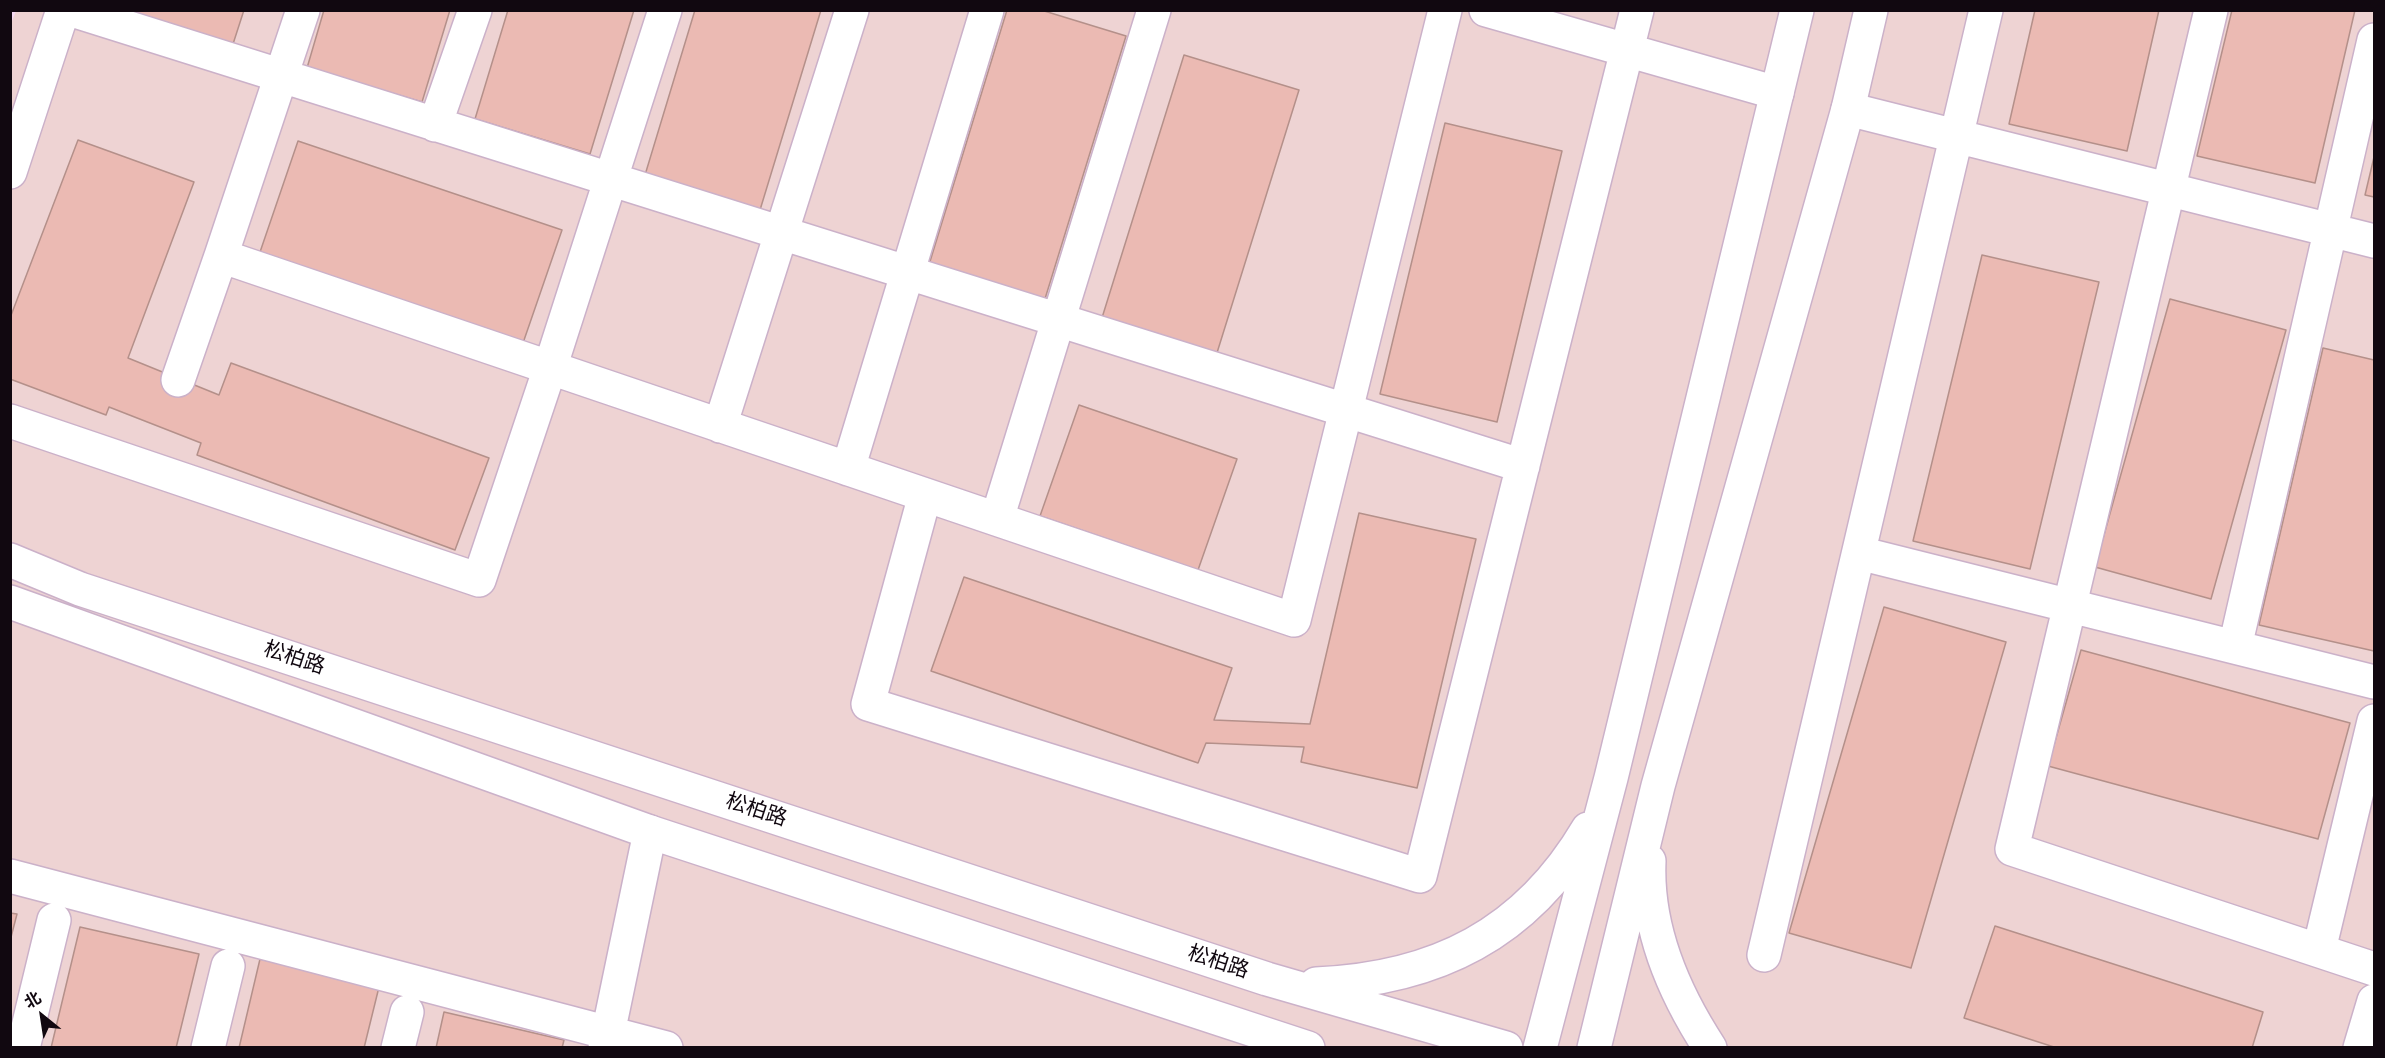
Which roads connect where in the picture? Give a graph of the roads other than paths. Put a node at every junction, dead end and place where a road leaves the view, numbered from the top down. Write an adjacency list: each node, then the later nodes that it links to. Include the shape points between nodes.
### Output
1 (63, 10): 23 (street)
2 (72, 10): 18 (street)
3 (303, 10): 18 (street)
4 (475, 10): 21 (street)
5 (665, 10): 24 (street)
6 (852, 10): 27 (street)
7 (987, 10): 30 (street)
8 (1154, 10): 31 (street)
9 (1445, 10): 34 (street)
10 (1486, 10): 17 (street)
11 (1637, 10): 17 (street)
12 (1797, 10): 19 (street)
13 (1871, 10): 20 (street)
14 (1986, 10): 22 (street)
15 (2211, 10): 25 (street)
16 (2374, 40): 26 (street)
17 (1627, 50): 19 (street); 37 (street)
18 (281, 76): 21 (street); 29 (street)
19 (1777, 93): 52 (street)
20 (1848, 110): 22 (street); 53 (street)
21 (435, 125): 24 (street)
22 (1956, 137): 25 (street); 41 (street)
23 (10, 172)
24 (611, 180): 27 (street); 32 (street)
25 (2168, 190): 26 (street); 46 (street)
26 (2331, 230): 28 (street); 49 (street)
27 (782, 234): 30 (street); 36 (street)
28 (2374, 241)
29 (221, 256): 32 (street); 33 (street)
30 (908, 273): 31 (street); 38 (street)
31 (1058, 320): 34 (street); 40 (street)
32 (550, 368): 35 (street, via 479,580); 36 (street)
33 (178, 380)
34 (1347, 411): 37 (street); 40 (street, via 1294,620)
35 (10, 422)
36 (720, 426): 38 (street)
37 (1523, 466): 39 (street, via 1420,876 868,704)
38 (848, 469): 39 (street)
39 (925, 495): 40 (street)
40 (997, 519)
41 (1859, 553): 46 (street); 58 (street)
42 (10, 555): 44 (street)
43 (10, 560): 44 (street, 松柏路)
44 (81, 589): 61 (street, 松柏路)
45 (10, 602): 48 (street, 松柏路)
46 (2070, 606): 49 (street); 57 (street, via 2012,849)
47 (10, 622): 48 (street)
48 (71, 624): 54 (street, 松柏路)
49 (2235, 647): 50 (street)
50 (2374, 682)
51 (2374, 721): 57 (street)
52 (1611, 778): 61 (street, via 1574,854 1517,915 1482,939 1443,960 1389,976 1312,984); 73 (street)
53 (1658, 786): 74 (street); 75 (street, via 1650,846 1652,906 1673,983)
54 (650, 831): 64 (street, 松柏路); 65 (street)
55 (10, 876): 65 (street)
56 (54, 920): 66 (street)
57 (2319, 950): 60 (street)
58 (1764, 955)
59 (228, 966): 67 (street)
60 (2374, 969)
61 (1268, 979): 72 (street, 松柏路)
62 (2374, 1000): 76 (street)
63 (407, 1012): 68 (street)
64 (1256, 1031): 70 (street); 71 (street, 松柏路)
65 (607, 1040): 69 (street)
66 (23, 1047)
67 (208, 1047)
68 (398, 1047)
69 (666, 1047)
70 (1291, 1047)
71 (1308, 1047)
72 (1506, 1047)
73 (1540, 1047)
74 (1594, 1047)
75 (1710, 1047)
76 (2360, 1047)

